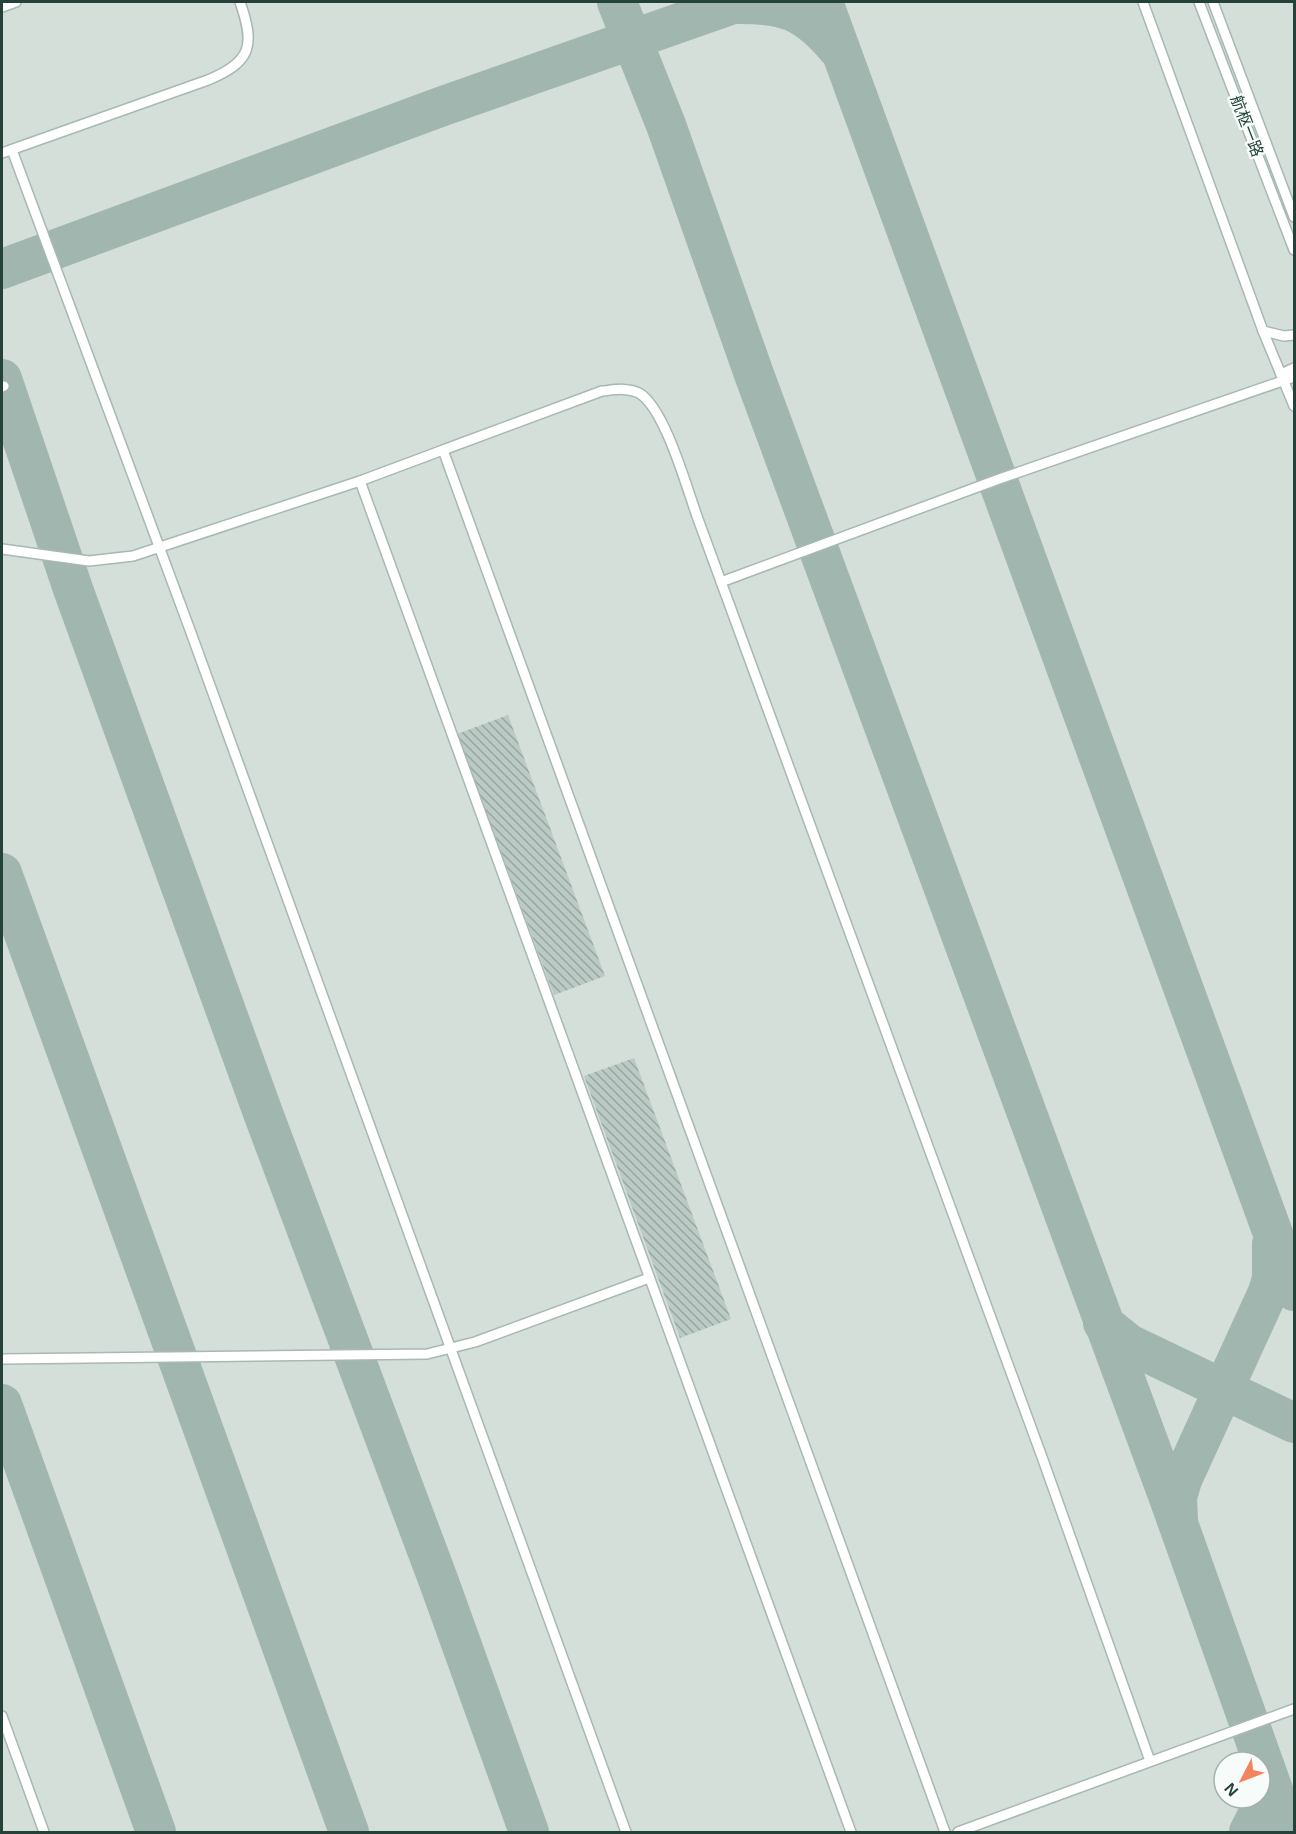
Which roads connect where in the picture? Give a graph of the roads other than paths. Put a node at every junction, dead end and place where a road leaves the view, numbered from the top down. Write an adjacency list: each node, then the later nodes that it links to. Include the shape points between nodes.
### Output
1 (16, 2): 6 (lane)
2 (240, 2): 7 (lane, via 248,39 235,68)
3 (1143, 2): 11 (lane)
4 (1200, 2): 10 (lane, 航枢一路)
5 (1213, 2): 9 (lane, 航枢一路)
6 (2, 7)
7 (12, 150): 8 (lane); 20 (lane)
8 (2, 153)
9 (1294, 217)
10 (1294, 250)
11 (1263, 331): 12 (lane); 15 (lane)
12 (1294, 335)
13 (1294, 368): 15 (lane)
14 (1294, 377): 15 (lane)
15 (1282, 378): 16 (lane); 21 (lane)
16 (1294, 406)
17 (443, 450): 18 (lane); 21 (lane, via 602,391 624,389 638,393 654,407 662,422); 31 (lane)
18 (360, 481): 20 (lane); 22 (lane)
19 (2, 549): 20 (lane, via 89,561)
20 (160, 549): 23 (lane)
21 (721, 582): 27 (lane)
22 (649, 1278): 23 (lane); 30 (lane)
23 (451, 1349): 24 (lane, via 401,1356); 29 (lane)
24 (2, 1359)
25 (1294, 1709): 27 (lane)
26 (2, 1716): 28 (lane)
27 (1150, 1761): 32 (lane)
28 (44, 1833)
29 (627, 1833)
30 (851, 1833)
31 (945, 1833)
32 (958, 1833)

